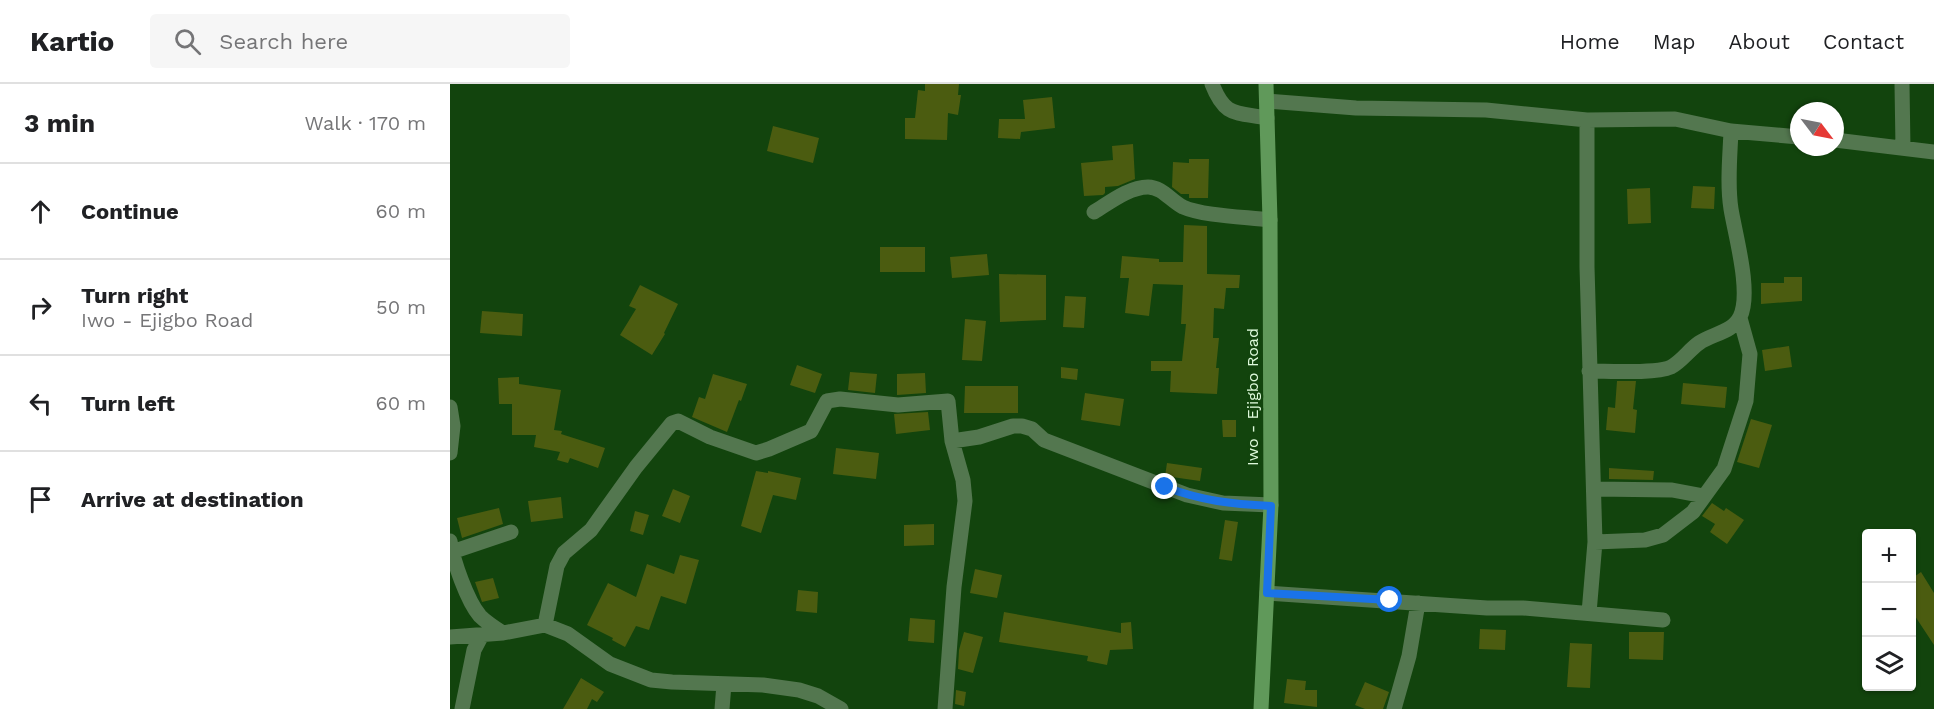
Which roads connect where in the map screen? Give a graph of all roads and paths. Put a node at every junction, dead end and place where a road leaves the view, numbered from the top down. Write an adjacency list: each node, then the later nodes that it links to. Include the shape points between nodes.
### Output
1 (1212, 84): 5 (street, via 1225,107)
2 (1266, 84): 4 (main road, Iwo - Ejigbo Road)
3 (1902, 84): 10 (street)
4 (1267, 101): 5 (main road, Iwo - Ejigbo Road); 6 (street, via 1356,108 1486,110)
5 (1267, 118): 13 (main road, Iwo - Ejigbo Road)
6 (1587, 120): 7 (street, via 1675,119); 15 (street)
7 (1731, 131): 8 (street); 14 (street, via 1730,192 1743,293)
8 (1790, 136)
9 (1844, 141): 10 (street)
10 (1903, 148): 11 (street)
11 (1934, 152)
12 (1094, 212): 13 (street, via 1145,187 1161,191 1185,208)
13 (1270, 220): 21 (main road, Iwo - Ejigbo Road)
14 (1740, 318): 15 (street, via 1671,367); 20 (street, via 1750,354 1746,401 1724,469)
15 (1589, 371): 19 (street)
16 (450, 407): 18 (street)
17 (952, 441): 21 (street, via 1022,426 1044,440 1187,495 1223,503); 29 (street, via 948,401 898,405 827,401 811,431 756,453 678,421 672,423 591,530 564,553 557,566); 37 (street, via 965,501)
18 (450, 453)
19 (1595, 489): 20 (street, via 1672,490); 23 (street)
20 (1704, 496): 23 (street, via 1693,512 1663,535 1645,540)
21 (1271, 506): 25 (main road, Iwo - Ejigbo Road)
22 (511, 532): 24 (street)
23 (1595, 542): 27 (street)
24 (451, 546): 30 (street, via 478,614)
25 (1267, 593): 26 (street); 38 (main road, Iwo - Ejigbo Road)
26 (1418, 603): 27 (street); 39 (street)
27 (1589, 614): 28 (street)
28 (1663, 620)
29 (545, 625): 30 (street); 33 (street, via 568,634 610,664 638,676)
30 (503, 633): 31 (street)
31 (482, 635): 32 (street); 34 (street, via 474,650)
32 (450, 637)
33 (724, 684): 35 (street); 36 (street, via 799,690)
34 (462, 709)
35 (722, 709)
36 (841, 709)
37 (945, 709)
38 (1261, 709)
39 (1394, 709)

